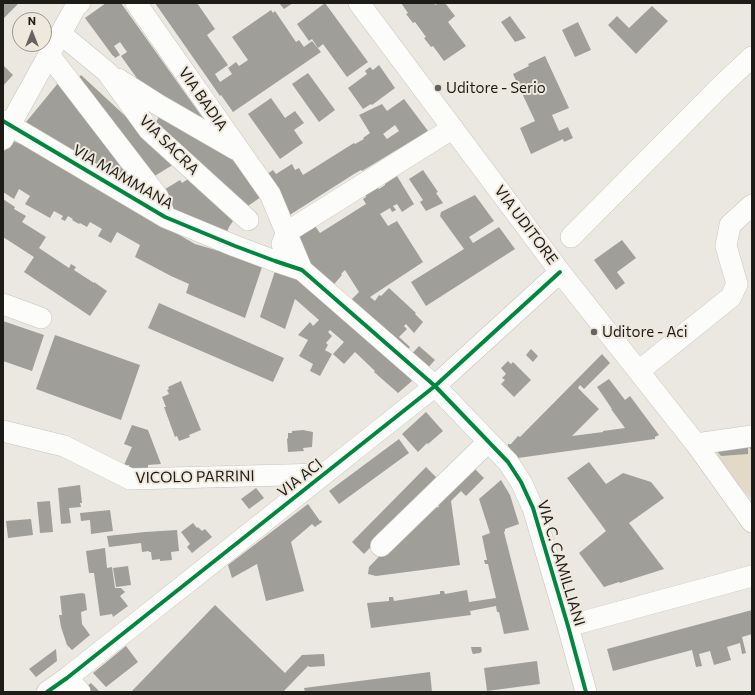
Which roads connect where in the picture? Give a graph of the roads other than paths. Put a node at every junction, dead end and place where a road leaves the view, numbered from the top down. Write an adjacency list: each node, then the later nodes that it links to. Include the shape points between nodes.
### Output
1 (80, 3): 4 (street)
2 (136, 3): 10 (street, VIA BADIA)
3 (359, 3): 9 (street, VIA UDITORE)
4 (61, 34): 5 (street); 7 (street, VIA SACRA)
5 (49, 55): 8 (street); 13 (street, via 158,197)
6 (752, 57): 16 (street)
7 (107, 72): 10 (street); 14 (street, VIA SACRA, via 149,130)
8 (5, 128): 13 (street, VIA MAMMANA)
9 (453, 128): 15 (street); 20 (street, VIA UDITORE)
10 (240, 151): 11 (street, VIA BADIA)
11 (270, 194): 14 (street); 15 (street, VIA BADIA)
12 (752, 204): 23 (street, via 730,225 726,246 737,284 731,297)
13 (165, 216): 17 (street, VIA MAMMANA)
14 (248, 220): 17 (street)
15 (287, 232): 18 (street); 19 (street, VIA BADIA)
16 (571, 237)
17 (234, 246): 18 (street, VIA MAMMANA)
18 (275, 261): 19 (street, VIA MAMMANA)
19 (302, 270): 24 (street, VIA C. CAMILLIANI)
20 (560, 272): 23 (street, VIA UDITORE); 24 (street, VIA ACI)
21 (3, 304): 22 (street)
22 (41, 318)
23 (639, 371): 28 (street, VIA UDITORE)
24 (435, 386): 27 (street, VIA C. CAMILLIANI); 29 (street, VIA ACI)
25 (3, 432): 29 (street, VICOLO PARRINI, via 64,446 130,479)
26 (752, 436): 28 (street)
27 (488, 442): 31 (street); 33 (street, VIA C. CAMILLIANI, via 508,462 533,508)
28 (696, 444): 30 (street, VIA UDITORE)
29 (324, 474): 34 (street, VIA ACI)
30 (752, 522)
31 (381, 546)
32 (752, 576): 33 (street)
33 (568, 626): 36 (street, VIA C. CAMILLIANI)
34 (73, 685): 35 (street, VIA ACI)
35 (47, 692)
36 (586, 692)

